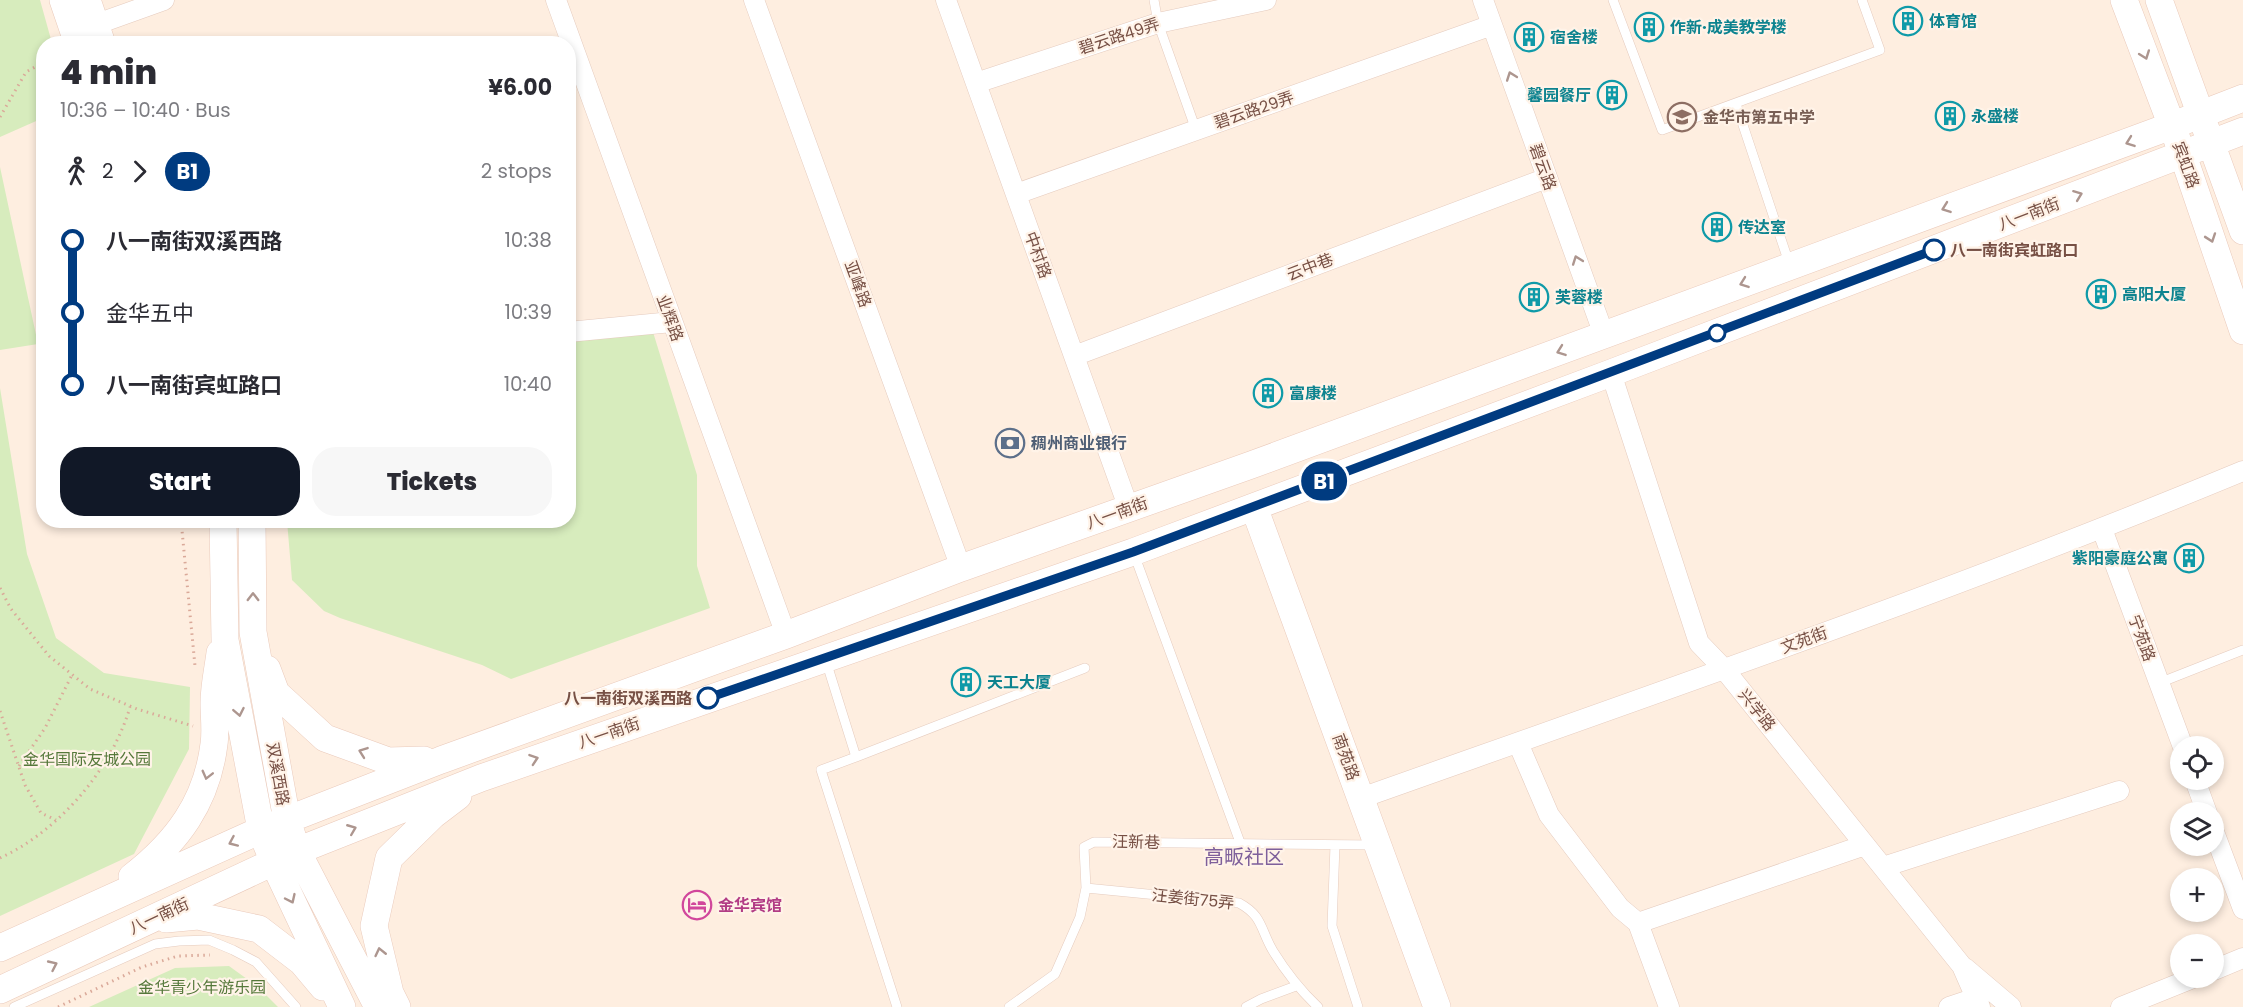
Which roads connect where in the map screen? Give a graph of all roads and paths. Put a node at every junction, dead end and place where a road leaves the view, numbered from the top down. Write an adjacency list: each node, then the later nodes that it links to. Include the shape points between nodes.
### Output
1 (63, 0): 16 (main road)
2 (87, 0): 16 (main road)
3 (164, 0): 16 (street)
4 (556, 0): 17 (street, 业辉路)
5 (754, 0): 48 (street, 亚峰路)
6 (946, 0): 20 (street, 中村路)
7 (1154, 0): 14 (lane)
8 (1263, 0): 14 (street, 碧云路49弄)
9 (1483, 0): 15 (street, 碧云路)
10 (1613, 0): 22 (lane, via 1662,130)
11 (1862, 0): 22 (lane, via 1880,50)
12 (2124, 0): 25 (main road, 宾虹路, one-way to 25)
13 (2159, 0): 23 (main road, 宾虹路)
14 (1158, 23): 20 (street, 碧云路49弄); 26 (lane)
15 (1492, 25): 26 (street, 碧云路29弄); 30 (street, 碧云路, one-way to 15)
16 (87, 36)
17 (569, 36)
18 (576, 56): 34 (street, 业辉路)
19 (36, 66): 24 (path, via 26,72)
20 (976, 83): 31 (street, 中村路)
21 (2243, 98): 23 (main road, 八一南街)
22 (1736, 104): 33 (lane)
23 (2201, 113): 25 (main road, 八一南街); 28 (main road, 宾虹路)
24 (0, 117)
25 (2171, 126): 29 (main road, 宾虹路); 33 (main road, 八一南街, one-way to 33)
26 (1196, 130): 31 (street, 碧云路29弄)
27 (2243, 130): 28 (main road, 八一南街)
28 (2211, 142): 29 (main road, 八一南街); 32 (main road, 宾虹路)
29 (2183, 155): 36 (main road, 宾虹路, one-way to 36); 39 (main road, 八一南街, one-way to 29)
30 (1547, 178): 37 (street, 碧云路, one-way to 30); 38 (street, 云中巷)
31 (1016, 194): 38 (street, 中村路)
32 (2243, 231)
33 (1790, 266): 37 (main road, 八一南街, one-way to 37)
34 (672, 322): 35 (street); 52 (street, 业辉路)
35 (576, 331)
36 (2243, 331)
37 (1604, 334): 42 (main road, 八一南街, one-way to 42)
38 (1074, 356): 42 (street, 中村路)
39 (1611, 373): 41 (main road, 八一南街); 56 (street, 兴学路, via 1699,643)
40 (2243, 471): 46 (street, 文苑街)
41 (1254, 507): 47 (main road, 八一南街); 70 (main road, 南苑路)
42 (1129, 509): 48 (main road, 八一南街)
43 (182, 528): 57 (path)
44 (224, 528): 50 (main road, 双溪西路)
45 (252, 528): 51 (main road, 双溪西路, one-way to 45)
46 (2102, 529): 56 (street, 文苑街); 59 (street, 宁苑路)
47 (1133, 552): 54 (main road, 八一南街); 74 (lane)
48 (961, 568): 52 (main road, 八一南街)
49 (0, 588): 58 (path, via 10,609 49,656)
50 (226, 613): 73 (main road, 双溪西路, one-way to 73, via 225,640); 84 (main road, one-way to 84, via 214,701 214,744 201,798 156,858)
51 (253, 632): 66 (main road, one-way to 51, via 388,761 325,738 276,693); 72 (main road, 双溪西路)
52 (786, 635): 66 (main road, 八一南街)
53 (2243, 650): 59 (lane)
54 (825, 657): 65 (lane); 68 (main road, 八一南街, one-way to 54)
55 (1085, 668): 65 (lane)
56 (1724, 669): 64 (street, 文苑街); 77 (street, 兴学路)
57 (195, 672)
58 (72, 675): 60 (path, via 90,689); 67 (path, via 45,728)
59 (2159, 683): 63 (street, 宁苑路)
60 (130, 707): 62 (path); 71 (path, via 123,732 101,770)
61 (0, 711): 67 (path)
62 (197, 727)
63 (2179, 736)
64 (1518, 742): 70 (street, 文苑街); 87 (street, via 1549,815 1620,908)
65 (856, 757): 102 (lane, via 821,770)
66 (441, 760): 72 (main road, 八一南街)
67 (19, 766): 71 (path, via 41,813)
68 (481, 778): 78 (main road, 八一南街, one-way to 68); 101 (main road, one-way to 68, via 374,926 389,858 433,815)
69 (2119, 790): 82 (street)
70 (1362, 798): 76 (main road, 南苑路)
71 (56, 820): 80 (path)
72 (287, 820): 73 (main road, 八一南街); 78 (main road, 双溪西路)
73 (261, 830): 81 (main road, 双溪西路); 84 (main road, 八一南街, one-way to 84)
74 (1241, 845): 75 (lane, 汪新巷); 83 (lane, 汪新巷, via 1094,842 1084,847)
75 (1335, 845): 76 (lane, 汪新巷); 106 (lane, via 1332,926)
76 (1378, 845): 107 (main road, 南苑路)
77 (1865, 845): 82 (street, 兴学路); 87 (street)
78 (297, 851): 81 (main road, 八一南街); 100 (main road, 双溪西路)
79 (2223, 856): 85 (street)
80 (0, 858)
81 (273, 862): 86 (main road, 八一南街); 99 (main road, 双溪西路, one-way to 99)
82 (1883, 867): 95 (street, 兴学路, via 1962,966)
83 (1086, 888): 92 (lane, 汪姜街75弄, via 1239,903 1254,910 1272,950); 103 (lane, 汪新巷, via 1080,917 1055,974)
84 (100, 902): 88 (main road, 八一南街)
85 (2243, 909)
86 (150, 920): 94 (main road, 八一南街, one-way to 86); 99 (main road, via 198,916 259,929 302,962)
87 (1638, 923): 108 (street)
88 (0, 948)
89 (216, 955): 97 (path, via 178,956 142,967)
90 (2243, 958): 91 (street)
91 (2224, 965)
92 (1296, 986): 104 (lane); 105 (lane, 汪姜街75弄)
93 (2170, 987): 111 (street)
94 (0, 990)
95 (1982, 998): 109 (street); 110 (street)
96 (14, 1007): 98 (lane, via 155,944 209,940 256,962)
97 (58, 1007)
98 (296, 1007)
99 (341, 1007)
100 (378, 1007)
101 (397, 1007)
102 (897, 1007)
103 (1009, 1007)
104 (1245, 1007)
105 (1318, 1007)
106 (1358, 1007)
107 (1437, 1007)
108 (1669, 1007)
109 (1949, 1007)
110 (2011, 1007)
111 (2121, 1007)

